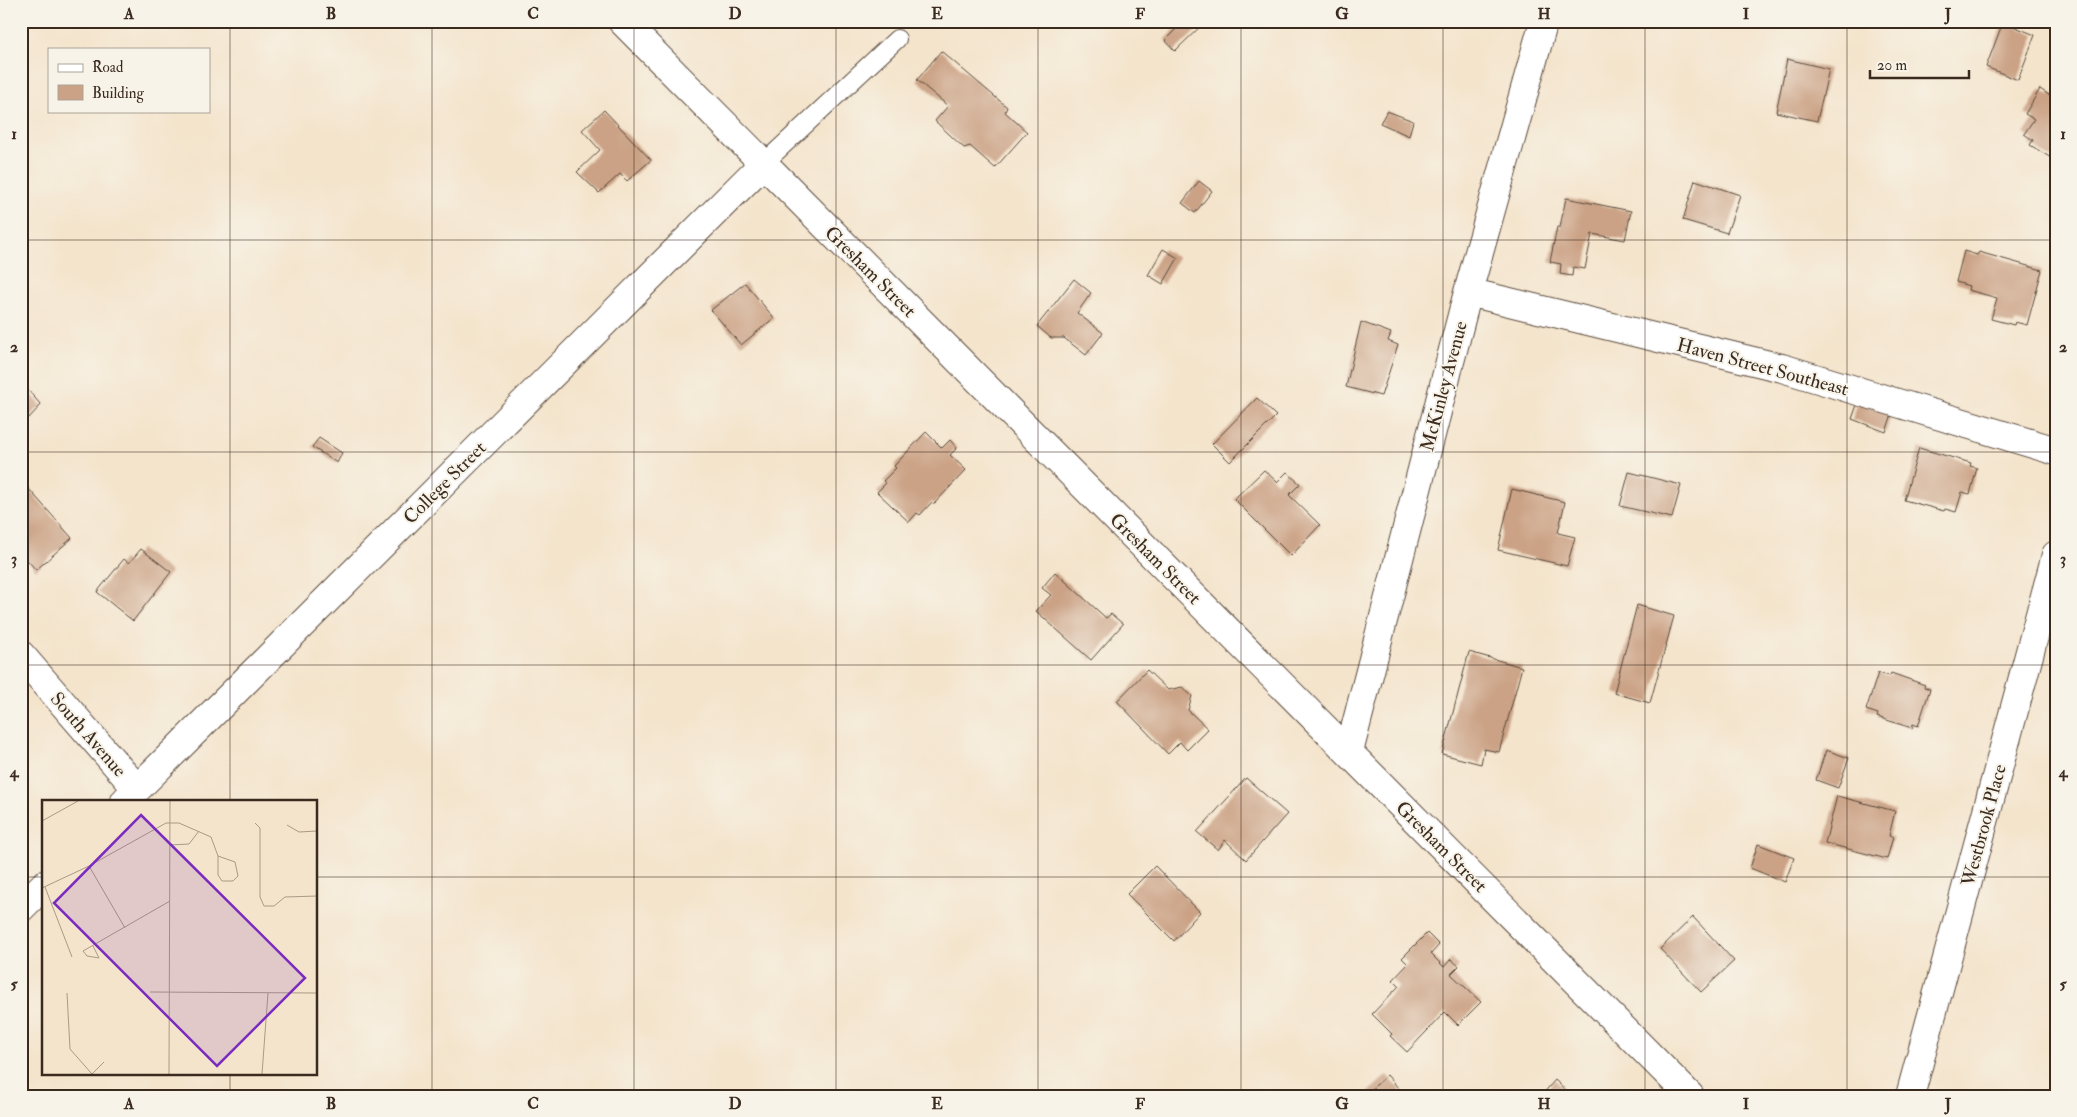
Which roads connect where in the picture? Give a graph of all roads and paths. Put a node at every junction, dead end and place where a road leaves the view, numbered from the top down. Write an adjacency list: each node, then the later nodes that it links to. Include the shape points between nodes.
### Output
1 (622, 21): 4 (street, Gresham Street)
2 (1544, 21): 5 (street, McKinley Avenue)
3 (897, 39): 4 (lane)
4 (764, 163): 9 (street, Gresham Street); 10 (street, College Street)
5 (1468, 292): 6 (street, Haven Street Southeast, via 1782,368); 9 (street, McKinley Avenue)
6 (2056, 451)
7 (2056, 555): 14 (street, Westbrook Place)
8 (21, 656): 10 (street, South Avenue)
9 (1349, 752): 13 (street, Gresham Street)
10 (131, 795)
11 (42, 887): 12 (street)
12 (21, 908)
13 (1690, 1096)
14 (1910, 1096)

